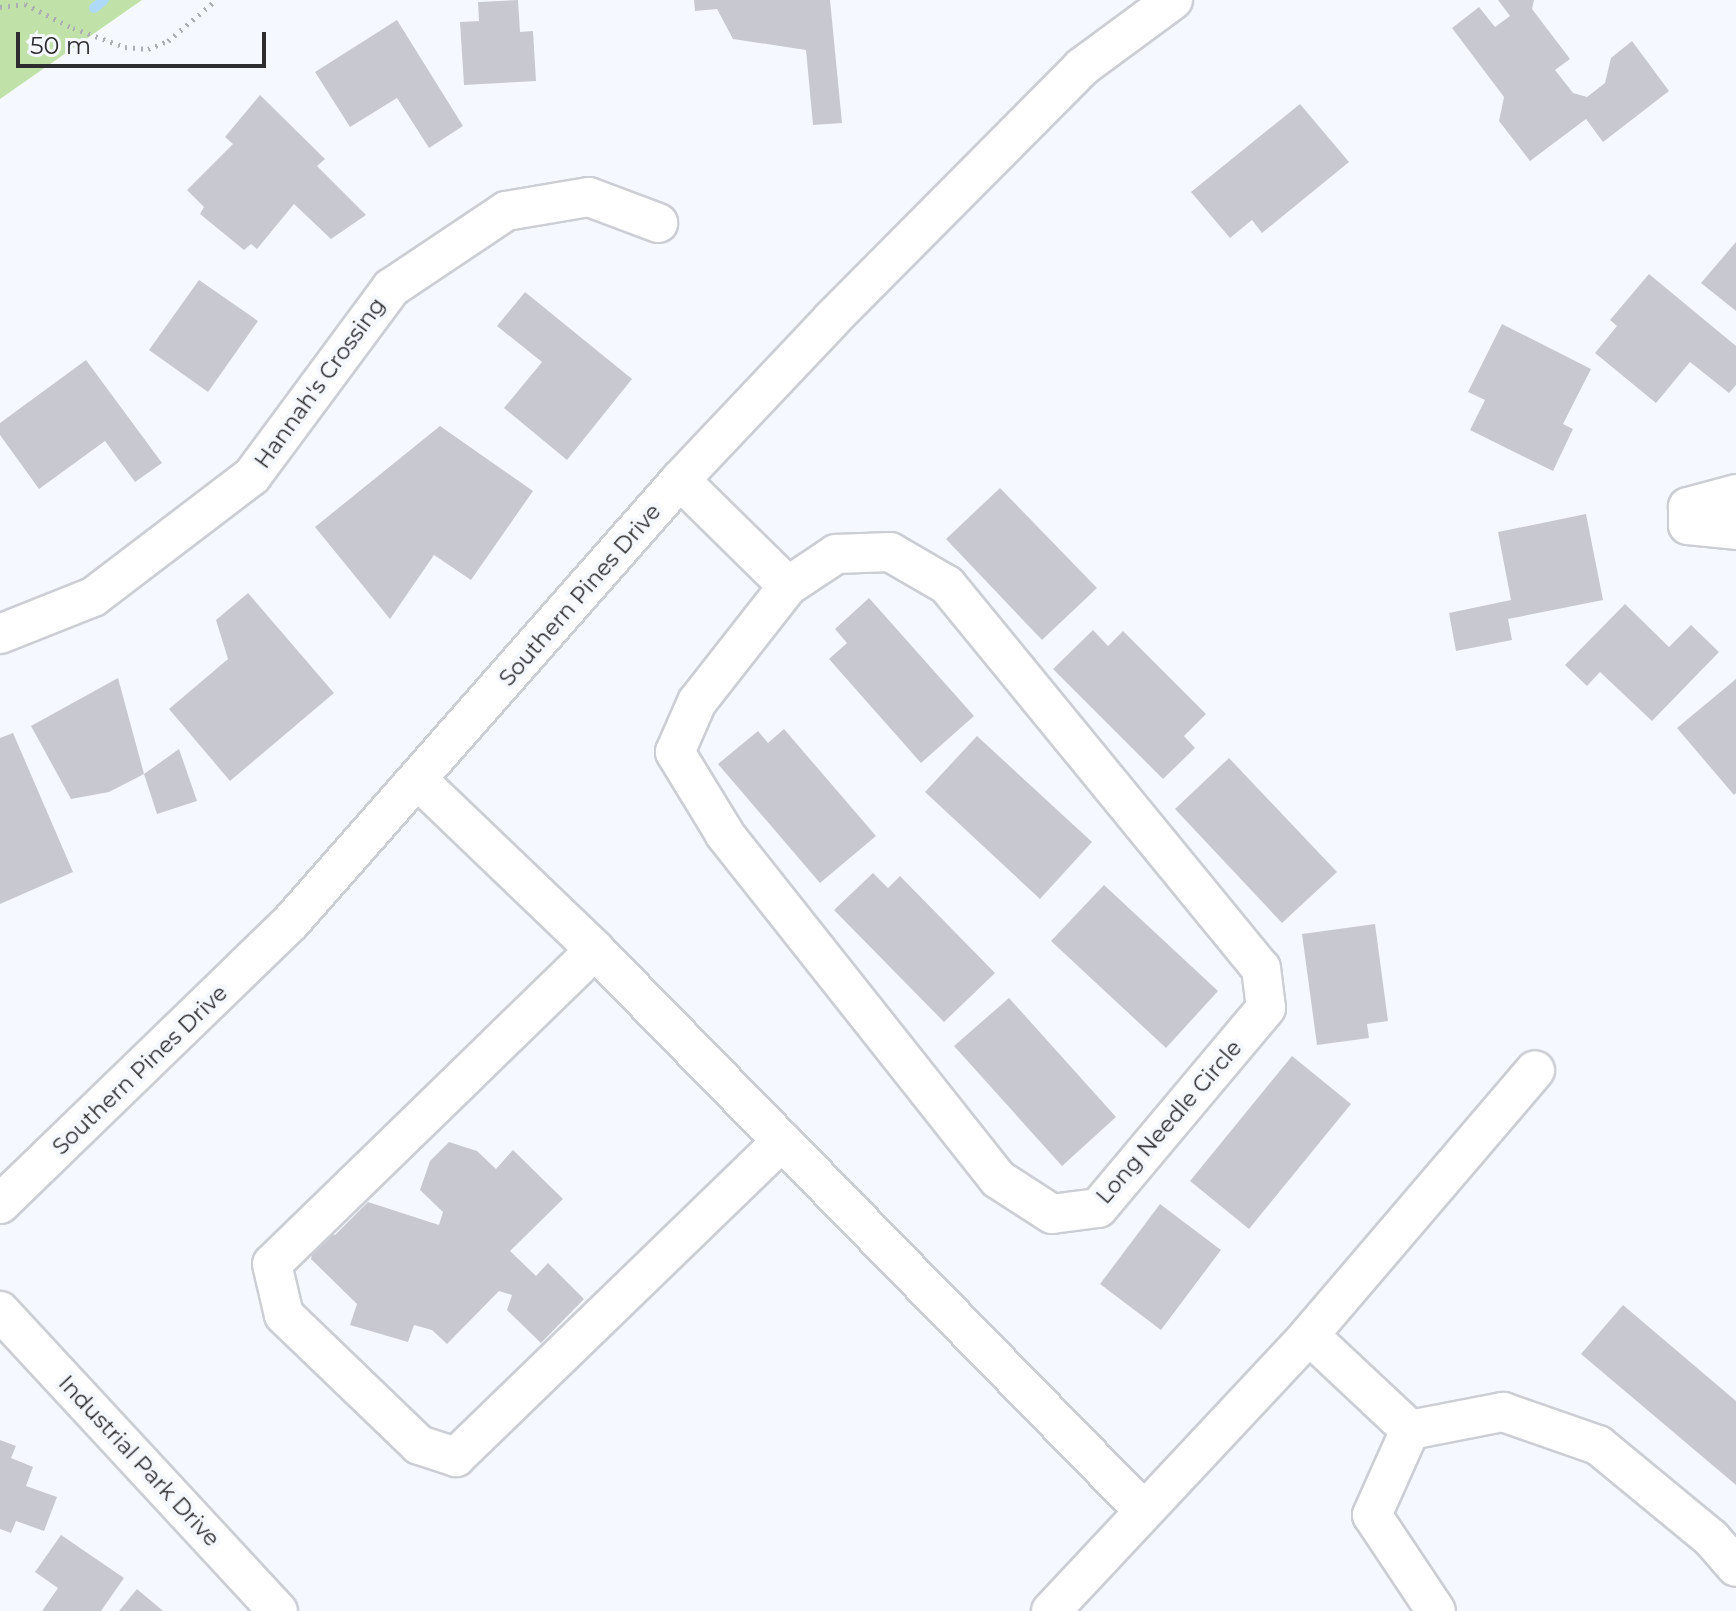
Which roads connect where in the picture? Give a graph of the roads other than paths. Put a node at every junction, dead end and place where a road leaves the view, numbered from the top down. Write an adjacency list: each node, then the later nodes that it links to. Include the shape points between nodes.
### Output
1 (1173, 0): 3 (street, Southern Pines Drive, via 1082,67)
2 (658, 223): 7 (street, Hannah's Crossing, via 589,197 506,211 391,288 252,476 93,597)
3 (680, 480): 6 (street); 8 (street, Southern Pines Drive)
4 (1736, 494): 5 (street, via 1688,507 1688,525)
5 (1736, 530)
6 (788, 586): 6 (street, Long Needle Circle, via 836,554 890,552 947,585 1261,968 1266,1008 1098,1208 1052,1214 998,1179 725,834 675,752 697,702)
7 (0, 634)
8 (418, 780): 9 (street); 12 (street, Southern Pines Drive, via 192,1023)
9 (595, 950): 11 (street); 11 (street, via 272,1264 284,1315 419,1445 456,1457)
10 (1535, 1070): 14 (street)
11 (782, 1141): 16 (street)
12 (0, 1204)
13 (0, 1311): 18 (street, Industrial Park Drive)
14 (1309, 1335): 15 (street); 16 (street)
15 (1410, 1430): 17 (street, via 1503,1412 1598,1445 1711,1538); 20 (street, via 1372,1515)
16 (1144, 1511): 19 (street)
17 (1736, 1567)
18 (278, 1611)
19 (1051, 1611)
20 (1436, 1611)

